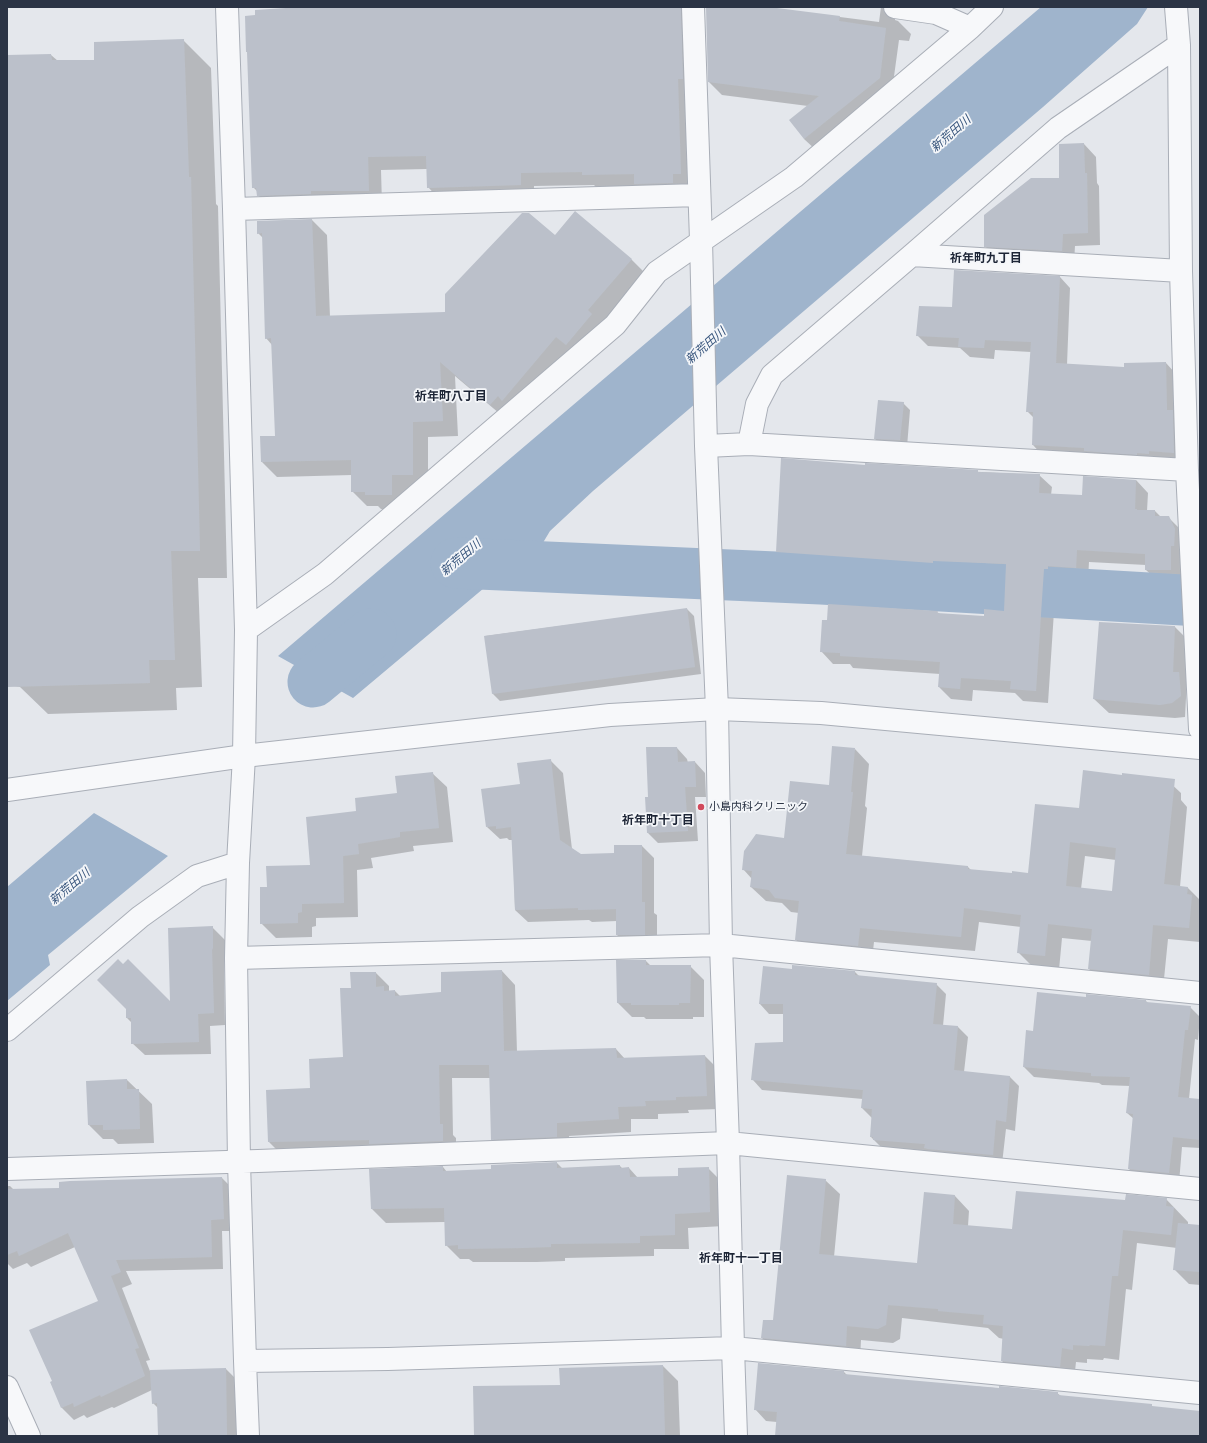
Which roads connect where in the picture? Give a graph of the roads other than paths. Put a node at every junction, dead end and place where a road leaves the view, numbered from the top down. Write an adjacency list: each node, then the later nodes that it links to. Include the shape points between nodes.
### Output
1 (227, 7): 9 (street)
2 (693, 7): 8 (street)
3 (895, 7): 6 (street, via 936,13)
4 (992, 7): 6 (street)
5 (1182, 12): 7 (street)
6 (970, 28): 10 (street, via 794,177)
7 (1180, 45): 11 (street, via 1058,128); 12 (street)
8 (699, 195): 9 (street); 10 (street)
9 (234, 208): 17 (street)
10 (701, 240): 13 (street); 17 (street, via 657,272 616,325 325,574)
11 (912, 255): 12 (street); 14 (street, via 772,375 757,404)
12 (1181, 271): 15 (street)
13 (706, 442): 14 (street); 18 (street)
14 (749, 444): 15 (street)
15 (1187, 470): 16 (street)
16 (1195, 582): 19 (street, via 1194,619)
17 (246, 630): 21 (street)
18 (717, 709): 20 (street, via 821,713); 21 (street, via 610,715); 24 (street)
19 (1200, 729)
20 (1200, 748)
21 (244, 756): 22 (street); 23 (street)
22 (7, 790)
23 (238, 863): 25 (street); 27 (street, via 197,876 140,917)
24 (721, 945): 25 (street); 26 (street); 28 (street)
25 (236, 958): 29 (street)
26 (1200, 993)
27 (7, 1030)
28 (728, 1143): 29 (street); 31 (street); 32 (street)
29 (239, 1162): 30 (street); 33 (street)
30 (7, 1169)
31 (1200, 1189)
32 (732, 1348): 33 (street); 35 (street); 38 (street)
33 (245, 1361): 37 (street)
34 (7, 1387): 36 (street)
35 (1200, 1393)
36 (29, 1436)
37 (248, 1436)
38 (736, 1436)

